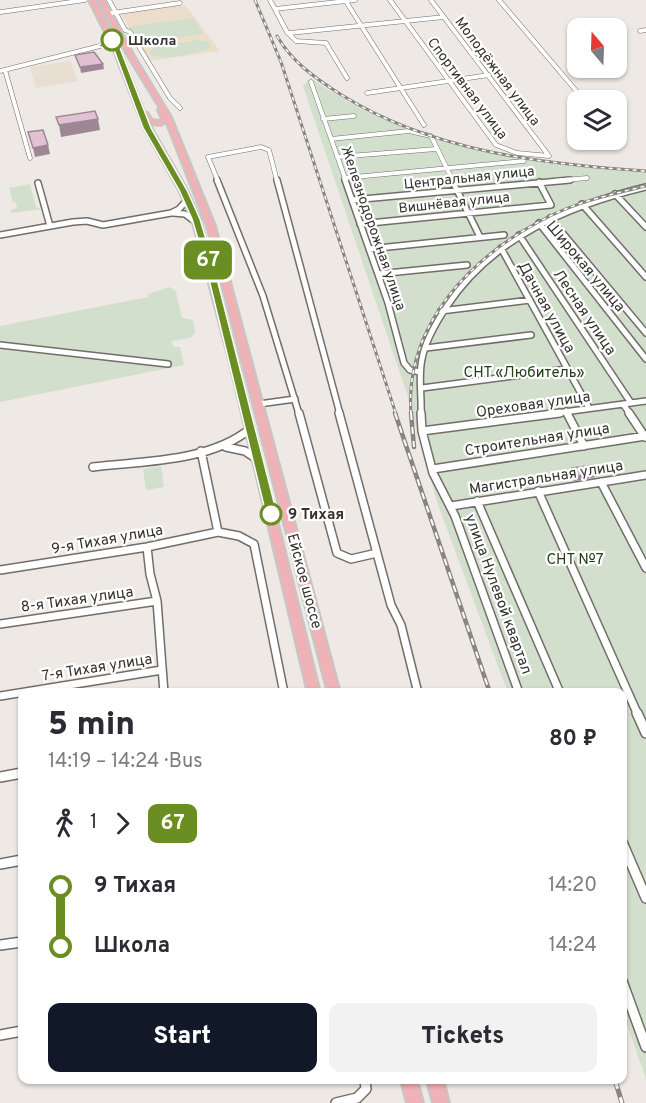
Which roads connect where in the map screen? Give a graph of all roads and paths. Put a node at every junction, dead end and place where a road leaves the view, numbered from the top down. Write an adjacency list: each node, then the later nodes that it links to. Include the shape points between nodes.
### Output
1 (101, 0): 14 (main road, Ейское шоссе)
2 (109, 0): 14 (street)
3 (270, 0): 12 (street)
4 (345, 0): 5 (street); 12 (street); 17 (street)
5 (355, 0)
6 (390, 0): 16 (street, Спортивная улица)
7 (431, 0): 15 (street, Молодёжная улица)
8 (499, 0): 30 (street)
9 (84, 1): 10 (street); 13 (street)
10 (93, 3): 21 (main road)
11 (180, 3): 14 (street)
12 (274, 9): 20 (street)
13 (1, 12)
14 (111, 13): 32 (main road, Ейское шоссе); 34 (street, via 130,32)
15 (444, 17): 16 (street); 25 (street, Молодёжная улица)
16 (405, 21): 17 (street); 27 (street, Спортивная улица)
17 (361, 25): 20 (street); 29 (street)
18 (646, 30): 19 (street)
19 (640, 31)
20 (290, 33): 26 (street, via 298,43 326,43)
21 (112, 40): 22 (street); 23 (main road)
22 (100, 46): 23 (street); 24 (street)
23 (116, 48): 33 (main road)
24 (2, 71): 44 (street)
25 (489, 75): 27 (street); 42 (street, Молодёжная улица)
26 (347, 78)
27 (449, 80): 29 (street); 42 (street, Спортивная улица, via 499,148 530,156)
28 (311, 82): 36 (street, Железнодорожная улица)
29 (401, 87): 31 (street); 37 (street)
30 (576, 90)
31 (368, 93)
32 (156, 97): 33 (main road, via 165,119 161,123 149,121); 38 (main road, Ейское шоссе)
33 (137, 101): 40 (main road)
34 (180, 108)
35 (354, 116): 36 (street)
36 (323, 119): 39 (street, Железнодорожная улица)
37 (424, 125)
38 (173, 132): 40 (main road, via 165,128 156,130); 88 (main road, Ейское шоссе, via 211,226)
39 (331, 139): 41 (street, via 409,131 431,136); 43 (street, Железнодорожная улица)
40 (158, 146): 54 (main road)
41 (436, 150): 43 (street); 46 (street)
42 (549, 156)
43 (337, 157): 48 (street, Железнодорожная улица)
44 (30, 158)
45 (524, 161): 46 (street)
46 (447, 169): 48 (street); 52 (street)
47 (587, 177): 49 (street, Центральная улица)
48 (344, 178): 55 (street, Железнодорожная улица)
49 (538, 182): 52 (street, Центральная улица); 58 (street, Вишнёвая улица, via 551,205)
50 (39, 183): 63 (street)
51 (646, 187): 53 (street)
52 (457, 190): 55 (street, Центральная улица); 58 (street)
53 (615, 194): 56 (street); 64 (street)
54 (188, 199): 57 (street); 60 (main road)
55 (352, 200): 62 (street, Железнодорожная улица)
56 (582, 204): 59 (street); 73 (street)
57 (171, 213): 60 (street, via 185,214); 63 (street, via 105,224 82,221)
58 (468, 213): 62 (street, Вишнёвая улица); 68 (street)
59 (550, 218): 61 (street); 76 (street)
60 (197, 223): 92 (main road)
61 (539, 223): 67 (street, Широкая улица); 80 (street, Широкая улица)
62 (360, 224): 70 (street, Железнодорожная улица)
63 (50, 226): 65 (street)
64 (646, 227)
65 (0, 235)
66 (504, 235): 68 (street)
67 (519, 235): 69 (street, Широкая улица); 87 (street, Лесная улица)
68 (480, 237): 70 (street)
69 (501, 248): 74 (street, Дачная улица); 75 (street, Широкая улица, via 479,266)
70 (369, 249): 72 (street, Железнодорожная улица)
71 (466, 265): 72 (street)
72 (378, 274): 83 (street, Железнодорожная улица, via 404,363 410,370)
73 (646, 277)
74 (530, 300): 75 (street); 82 (street, Дачная улица)
75 (441, 311): 79 (street, Широкая улица)
76 (646, 333)
77 (531, 335): 79 (street)
78 (0, 345): 81 (street)
79 (426, 348): 83 (street, Широкая улица)
80 (646, 358)
81 (168, 364)
82 (567, 369): 84 (street); 90 (street, Дачная улица)
83 (420, 372): 84 (street, Широкая улица)
84 (422, 388): 93 (street, Широкая улица)
85 (295, 399): 88 (street); 108 (street, via 337,553 351,559); 108 (street, via 263,296 208,157 261,147 269,150)
86 (646, 400): 87 (street, Ореховая улица)
87 (631, 403): 89 (street, Ореховая улица)
88 (259, 404): 118 (main road, Ейское шоссе)
89 (623, 404): 90 (street, Ореховая улица); 94 (street)
90 (589, 408): 91 (street, Ореховая улица)
91 (566, 411): 93 (street, Ореховая улица); 95 (street)
92 (250, 429): 96 (street, via 244,437); 98 (main road)
93 (422, 431): 100 (street, Широкая улица)
94 (645, 437): 95 (street, Строительная улица)
95 (584, 446): 100 (street, Строительная улица)
96 (224, 447): 97 (street); 98 (street, via 245,451)
97 (201, 451): 99 (street); 106 (street)
98 (258, 459): 117 (main road, Ейское шоссе)
99 (93, 467)
100 (433, 469): 105 (street, Широкая улица)
101 (646, 475): 102 (street, Магистральная улица)
102 (601, 482): 103 (street, Магистральная улица); 109 (street)
103 (538, 491): 104 (street, Магистральная улица); 122 (street)
104 (477, 501): 105 (street, Магистральная улица); 121 (street)
105 (450, 506): 120 (street, улица Нулевой квартал)
106 (218, 532): 107 (street, 9-я Тихая улица); 116 (street, via 254,544)
107 (147, 547): 110 (street, 9-я Тихая улица); 111 (street)
108 (377, 553): 119 (street)
109 (646, 568)
110 (0, 570)
111 (157, 601): 112 (street, 8-я Тихая улица); 113 (street)
112 (0, 624)
113 (162, 670): 114 (street, 7-я Тихая улица); 115 (street)
114 (50, 688)
115 (164, 688)
116 (283, 688)
117 (313, 688)
118 (333, 688)
119 (417, 688)
120 (517, 688)
121 (558, 688)
122 (626, 688)
123 (627, 690): 126 (street)
124 (18, 693): 125 (street, 7-я Тихая улица)
125 (0, 696)
126 (646, 733)
127 (18, 774): 128 (street)
128 (0, 777)
129 (627, 854): 132 (street)
130 (18, 861): 131 (street)
131 (0, 864)
132 (646, 898)
133 (18, 943): 134 (street)
134 (0, 945)
135 (627, 995): 138 (street)
136 (18, 1032): 137 (street)
137 (0, 1035)
138 (646, 1047)
139 (365, 1084): 142 (street, via 357,1098)
140 (410, 1084): 143 (main road)
141 (436, 1084): 144 (main road)
142 (336, 1103)
143 (415, 1103)
144 (441, 1103)

